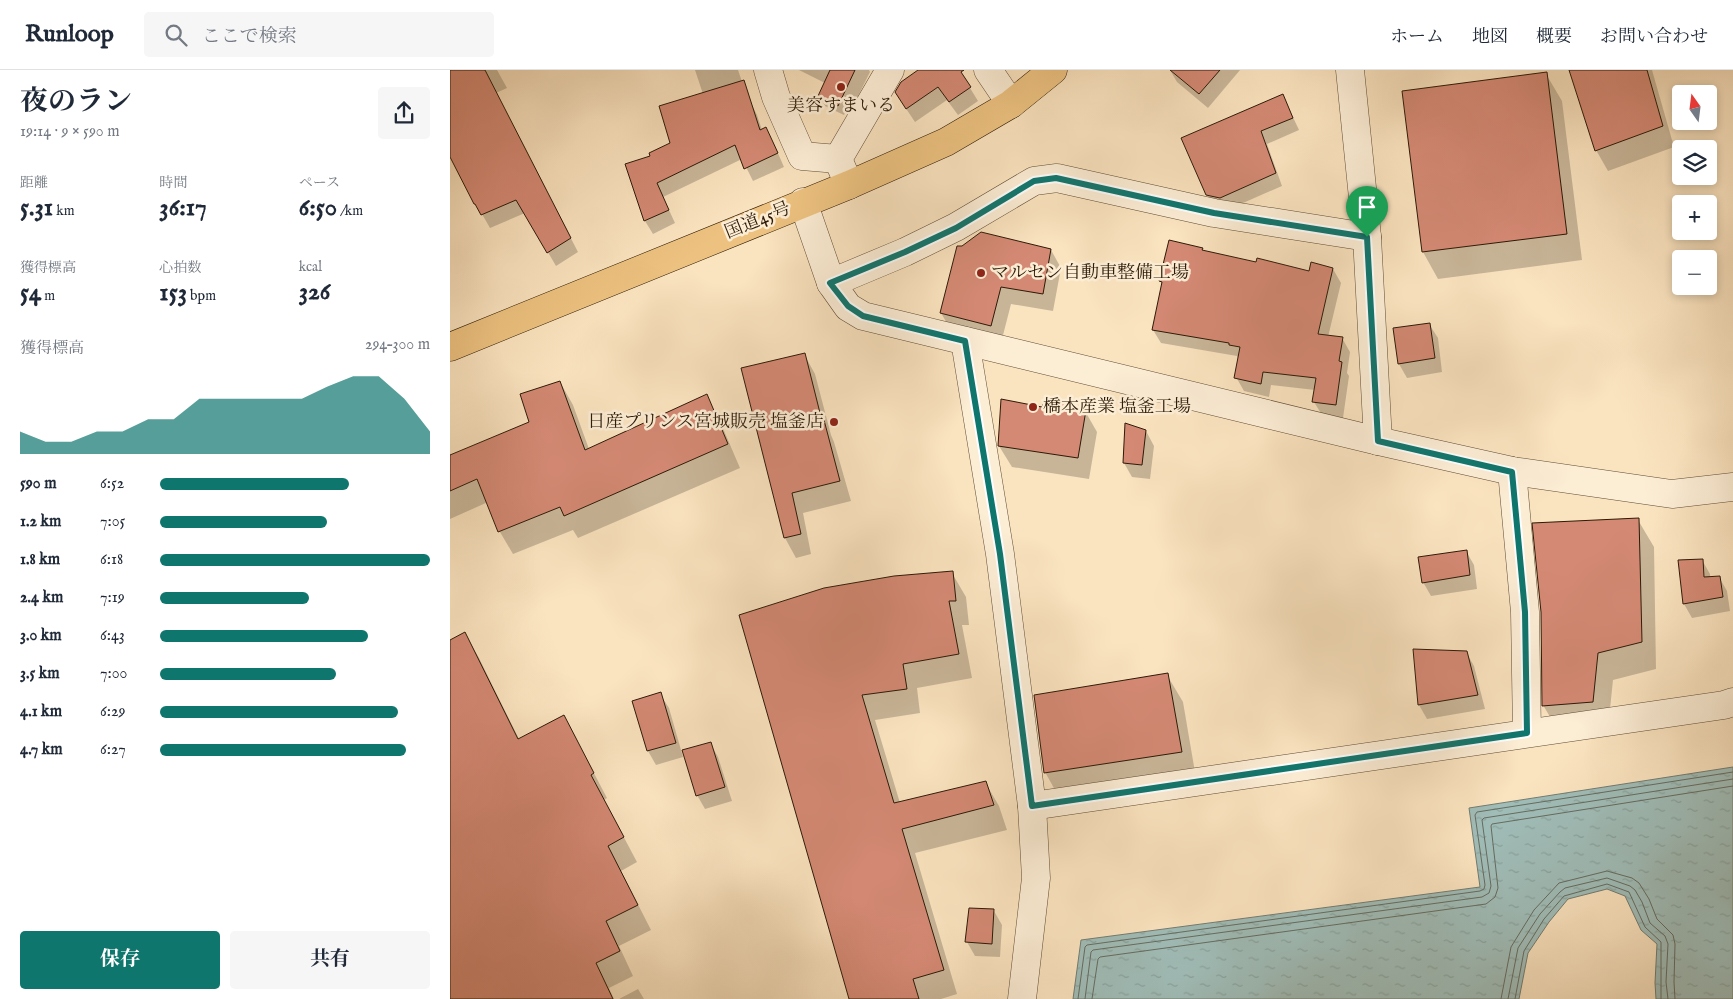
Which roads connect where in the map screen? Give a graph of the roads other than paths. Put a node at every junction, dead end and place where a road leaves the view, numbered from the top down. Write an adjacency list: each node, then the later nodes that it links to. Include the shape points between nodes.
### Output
1 (768, 70): 7 (street)
2 (788, 70): 7 (street)
3 (890, 70): 9 (street)
4 (988, 70): 8 (street)
5 (1052, 70): 8 (highway, 国道45号)
6 (1350, 70): 12 (street)
7 (776, 97): 9 (street, via 802,156)
8 (1011, 104): 10 (highway, 国道45号, via 946,142)
9 (838, 159): 10 (street)
10 (849, 184): 11 (highway, 国道45号)
11 (803, 202): 13 (street); 15 (highway, 国道45号)
12 (1367, 237): 13 (street, via 1214,213 1056,178 1034,181 956,228); 16 (street)
13 (830, 283): 14 (street, via 848,306 863,316)
14 (965, 341): 16 (street); 21 (street, via 1000,554)
15 (450, 347)
16 (1378, 441): 17 (street)
17 (1512, 472): 18 (street, via 1672,494); 20 (street, via 1525,612)
18 (1733, 487)
19 (1733, 702): 20 (street)
20 (1527, 733): 21 (street)
21 (1032, 806): 22 (street, via 1036,878)
22 (1022, 999)

